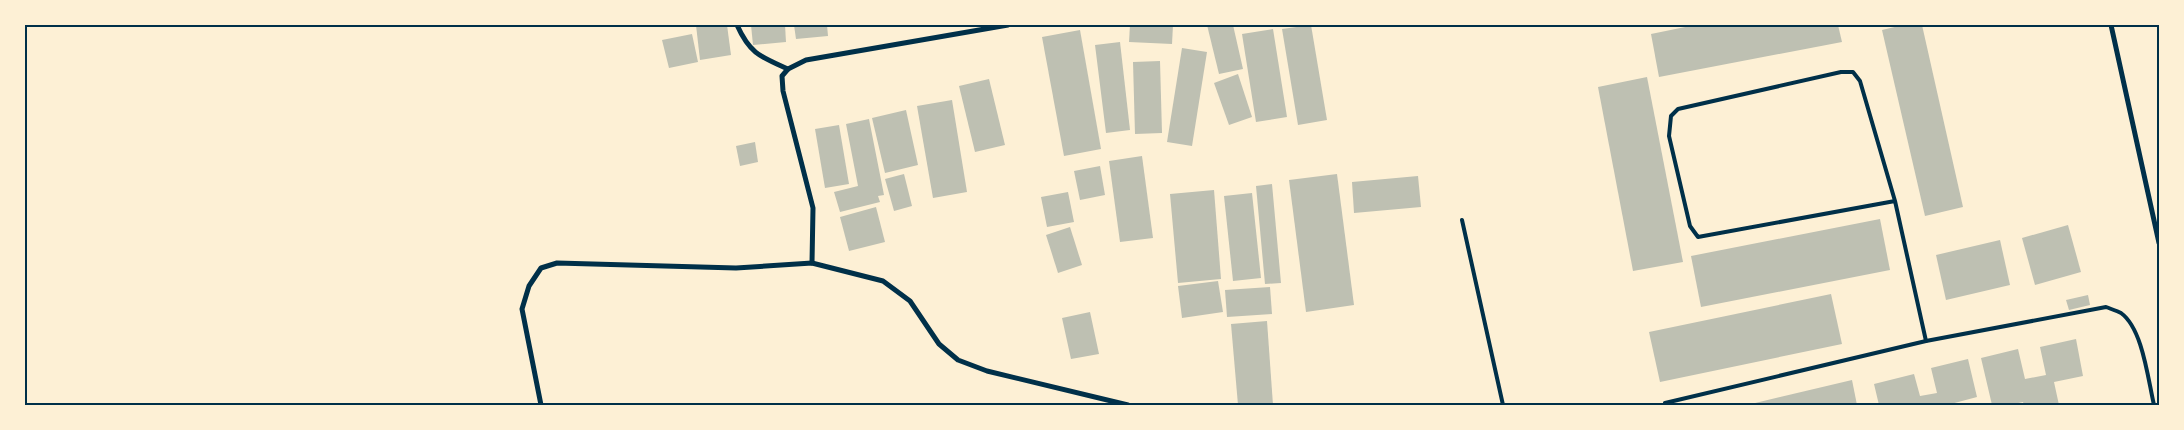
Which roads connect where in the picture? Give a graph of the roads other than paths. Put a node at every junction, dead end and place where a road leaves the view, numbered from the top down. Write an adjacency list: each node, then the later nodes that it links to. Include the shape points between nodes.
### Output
1 (737, 25): 4 (street, via 755,53)
2 (1008, 25): 4 (street, via 806,60)
3 (2111, 25): 7 (street)
4 (788, 69): 8 (street, via 782,76 782,91 813,208)
5 (1895, 201): 5 (lane, via 1698,237 1690,226 1669,136 1671,116 1678,109 1853,72 1860,81); 9 (lane)
6 (1462, 220): 13 (lane)
7 (2159, 243)
8 (812, 264): 11 (street, via 736,268 557,263 541,268 529,286 522,309); 12 (street, via 884,281 910,301 939,344 958,360 987,371)
9 (1926, 341): 10 (lane); 14 (lane, via 2106,307 2121,314 2134,327)
10 (1666, 404)
11 (541, 405)
12 (1128, 405)
13 (1503, 405)
14 (2154, 405)

